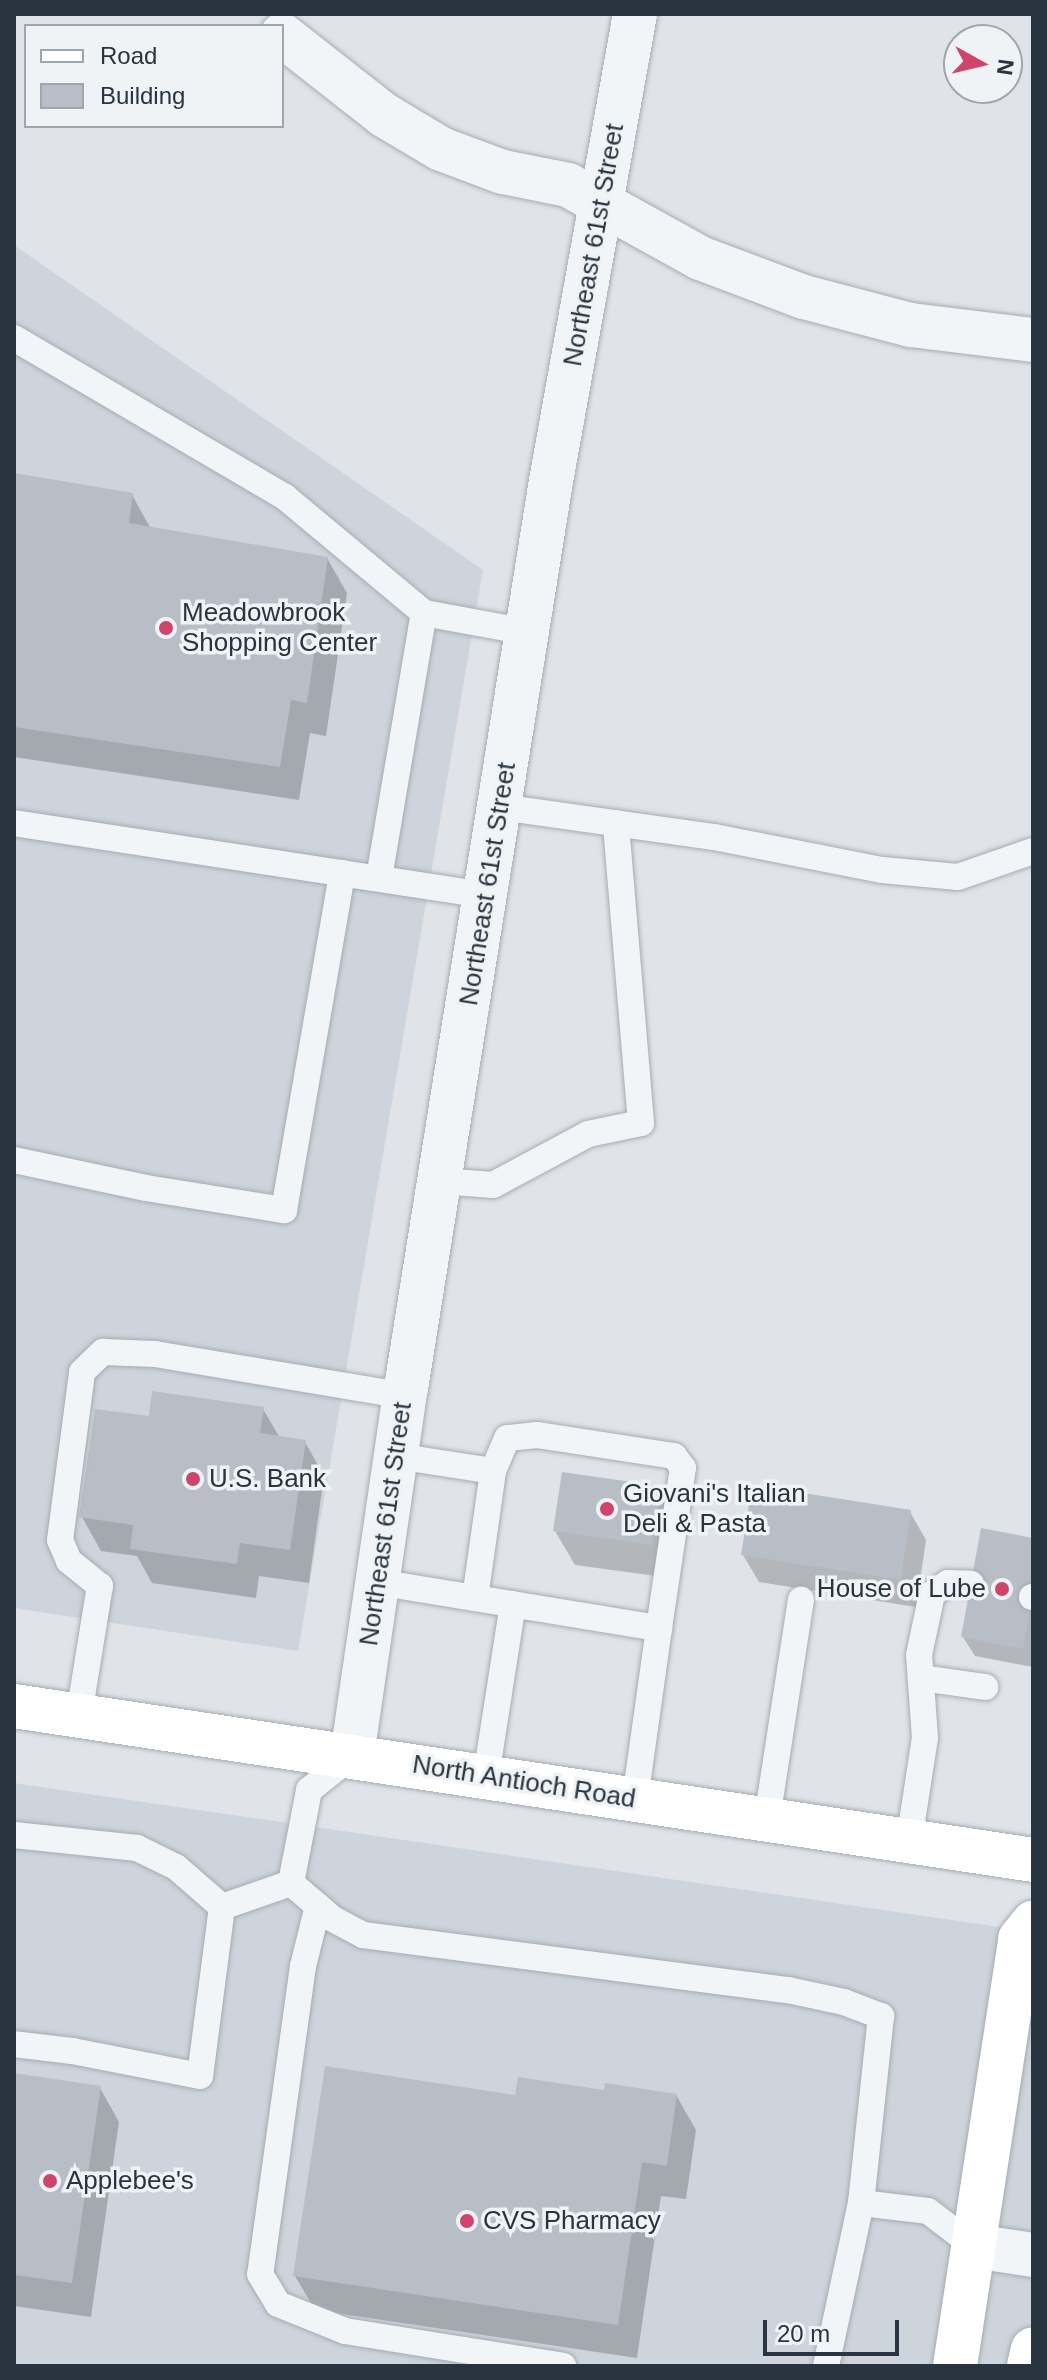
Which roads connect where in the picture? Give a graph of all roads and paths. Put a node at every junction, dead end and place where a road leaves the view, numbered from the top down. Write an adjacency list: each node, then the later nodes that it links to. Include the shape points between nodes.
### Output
1 (635, 14): 3 (street, Northeast 61st Street)
2 (284, 37): 3 (street, via 384,115 441,149 503,172 568,185)
3 (603, 201): 5 (street, via 700,258 804,297 911,325); 7 (street, Northeast 61st Street)
4 (14, 338): 6 (lane, via 285,497)
5 (1033, 340)
6 (424, 613): 7 (lane); 13 (lane)
7 (528, 632): 8 (street, Northeast 61st Street)
8 (500, 807): 10 (lane); 14 (street, Northeast 61st Street)
9 (14, 823): 12 (lane)
10 (616, 823): 11 (lane, via 882,870 958,877); 16 (lane, via 641,1123 588,1134 493,1185)
11 (1033, 851)
12 (342, 873): 13 (lane); 15 (lane, via 284,1210)
13 (379, 878): 14 (lane)
14 (486, 895): 16 (street, Northeast 61st Street)
15 (14, 1160)
16 (440, 1181): 17 (street, Northeast 61st Street)
17 (405, 1396): 18 (street, Northeast 61st Street); 29 (lane, via 155,1354 103,1352 82,1372 60,1540 69,1561 100,1586)
18 (396, 1456): 19 (lane); 20 (street, Northeast 61st Street)
19 (493, 1471): 22 (lane); 25 (lane, via 507,1438 537,1435 674,1456 683,1468)
20 (377, 1582): 22 (lane); 30 (street, Northeast 61st Street)
21 (971, 1584): 26 (lane, via 948,1583 932,1594 919,1655)
22 (475, 1598): 24 (lane)
23 (801, 1600): 33 (lane)
24 (513, 1604): 25 (lane); 31 (lane)
25 (659, 1628): 32 (lane)
26 (921, 1678): 27 (lane); 35 (lane, via 925,1738)
27 (985, 1687)
28 (14, 1706): 29 (main road, North Antioch Road)
29 (79, 1715): 30 (main road, North Antioch Road)
30 (352, 1756): 31 (main road, North Antioch Road); 37 (lane, via 309,1790)
31 (486, 1776): 32 (main road, North Antioch Road)
32 (635, 1799): 33 (main road, North Antioch Road)
33 (767, 1819): 35 (main road, North Antioch Road)
34 (14, 1835): 39 (lane, via 137,1848 176,1867)
35 (909, 1841): 36 (main road, North Antioch Road)
36 (1033, 1860)
37 (291, 1883): 38 (lane); 39 (lane)
38 (318, 1906): 42 (lane, via 363,1935 788,1990 881,2016); 46 (lane, via 303,1966 260,2274 278,2304 345,2331)
39 (222, 1907): 41 (lane, via 200,2076)
40 (1033, 1923): 43 (main road, via 1020,1939)
41 (14, 2044)
42 (861, 2203): 43 (lane, via 928,2211); 47 (lane)
43 (974, 2246): 44 (street); 48 (main road)
44 (1033, 2255)
45 (1033, 2349): 49 (main road)
46 (563, 2366)
47 (826, 2366)
48 (955, 2366)
49 (1029, 2366)

